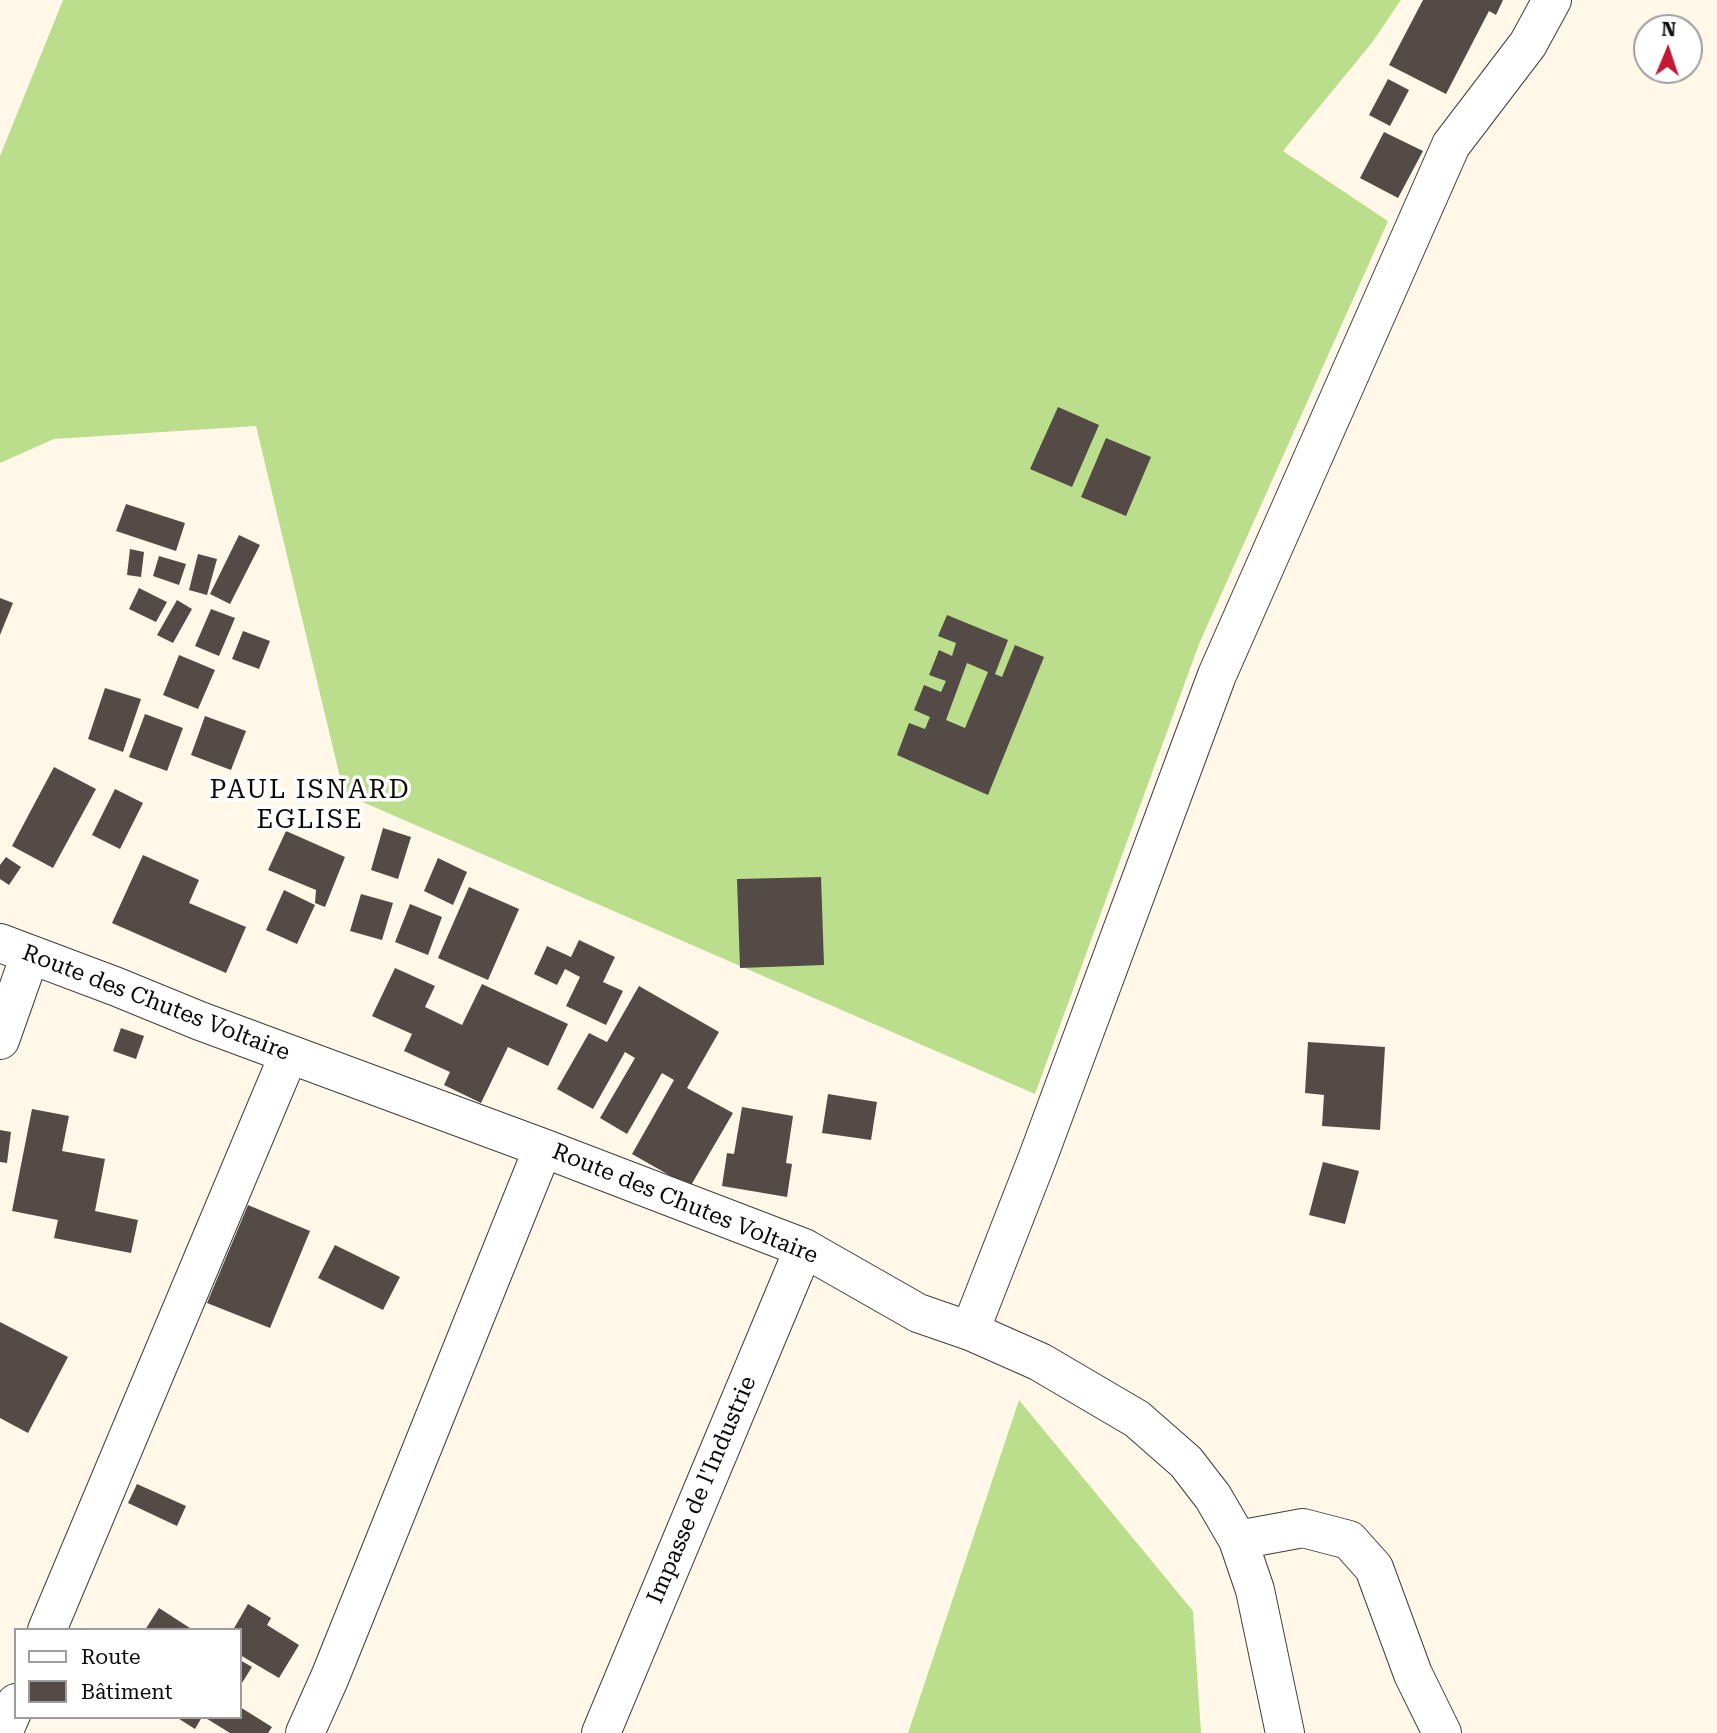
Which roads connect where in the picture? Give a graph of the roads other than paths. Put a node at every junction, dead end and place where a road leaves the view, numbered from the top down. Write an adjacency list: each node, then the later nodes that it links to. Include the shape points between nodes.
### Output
1 (1552, 0): 7 (street, via 1528,44 1451,145 1217,674)
2 (15, 949): 3 (street); 4 (street, Route des Chutes Voltaire)
3 (0, 1040)
4 (289, 1054): 5 (street, Route des Chutes Voltaire); 9 (street)
5 (543, 1148): 6 (street, Route des Chutes Voltaire); 12 (street)
6 (804, 1248): 7 (street, Route des Chutes Voltaire, via 918,1313); 13 (street, Impasse de l'Industrie)
7 (970, 1331): 8 (street, Route des Chutes Voltaire, via 1040,1362 1137,1419 1186,1462)
8 (1238, 1540): 14 (street, Route des Chutes Voltaire, via 1255,1590); 15 (street, via 1303,1528 1349,1540 1374,1568 1413,1674)
9 (48, 1628)
10 (14, 1708): 11 (street)
11 (3, 1733)
12 (305, 1733)
13 (601, 1733)
14 (1285, 1733)
15 (1442, 1733)

